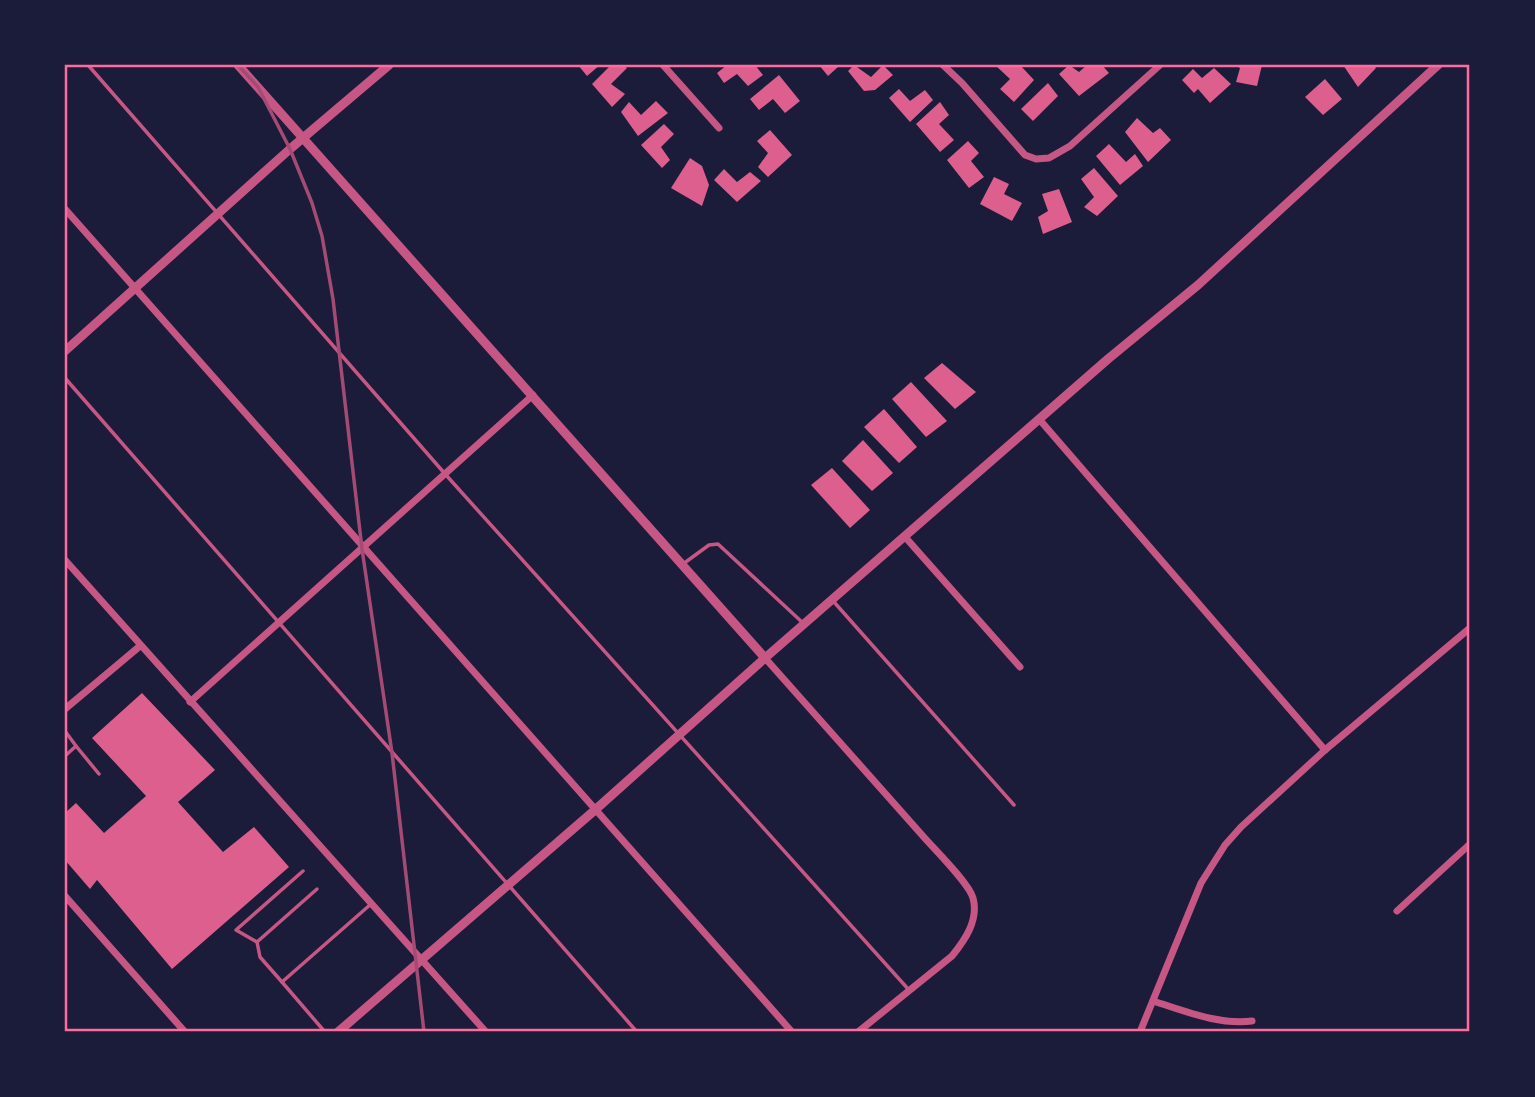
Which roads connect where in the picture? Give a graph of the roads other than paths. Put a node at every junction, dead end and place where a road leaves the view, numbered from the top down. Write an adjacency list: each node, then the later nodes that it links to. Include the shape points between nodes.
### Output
1 (88, 65): 11 (lane)
2 (238, 65): 9 (street)
3 (389, 65): 9 (street)
4 (663, 65): 8 (street)
5 (943, 65): 7 (street, via 1025,155 1035,159 1049,158 1069,146)
6 (1438, 65): 16 (street, via 1257,232)
7 (1156, 66)
8 (719, 128)
9 (302, 139): 11 (street); 15 (street)
10 (65, 209): 12 (street)
11 (217, 214): 12 (street); 17 (lane)
12 (135, 288): 13 (street); 19 (street)
13 (65, 351)
14 (65, 378): 23 (lane)
15 (533, 395): 17 (street); 21 (street)
16 (1040, 419): 18 (street); 34 (street)
17 (446, 475): 19 (street); 32 (lane)
18 (905, 538): 22 (street); 28 (street)
19 (362, 549): 23 (street); 38 (street)
20 (65, 560): 26 (street)
21 (682, 564): 24 (lane, via 718,544); 27 (street)
22 (832, 600): 24 (street); 37 (lane)
23 (277, 623): 29 (street); 41 (lane)
24 (805, 624): 27 (street)
25 (1470, 628): 34 (street)
26 (140, 646): 29 (street); 30 (street)
27 (765, 658): 32 (street); 49 (street, via 973,897 969,934 951,956)
28 (1020, 667)
29 (190, 702): 44 (street)
30 (65, 709)
31 (65, 731): 33 (lane)
32 (681, 733): 38 (street); 49 (lane)
33 (76, 746): 35 (lane); 36 (lane)
34 (1325, 750): 50 (street, via 1241,827 1212,864)
35 (65, 756)
36 (99, 774)
37 (1014, 805)
38 (595, 810): 41 (street); 57 (street)
39 (1470, 844): 45 (street)
40 (303, 871): 46 (lane, via 236,930)
41 (509, 884): 47 (street); 56 (lane)
42 (317, 889): 46 (lane)
43 (65, 896): 52 (street)
44 (372, 903): 47 (street); 48 (lane)
45 (1397, 911)
46 (257, 942): 48 (lane, via 260,957)
47 (423, 959): 54 (street); 55 (street)
48 (282, 982): 53 (lane)
49 (909, 990): 58 (street)
50 (1153, 1001): 51 (street, via 1212,1019); 59 (street)
51 (1252, 1021)
52 (185, 1032)
53 (325, 1032)
54 (338, 1032)
55 (486, 1032)
56 (637, 1032)
57 (792, 1032)
58 (858, 1032)
59 (1140, 1032)

